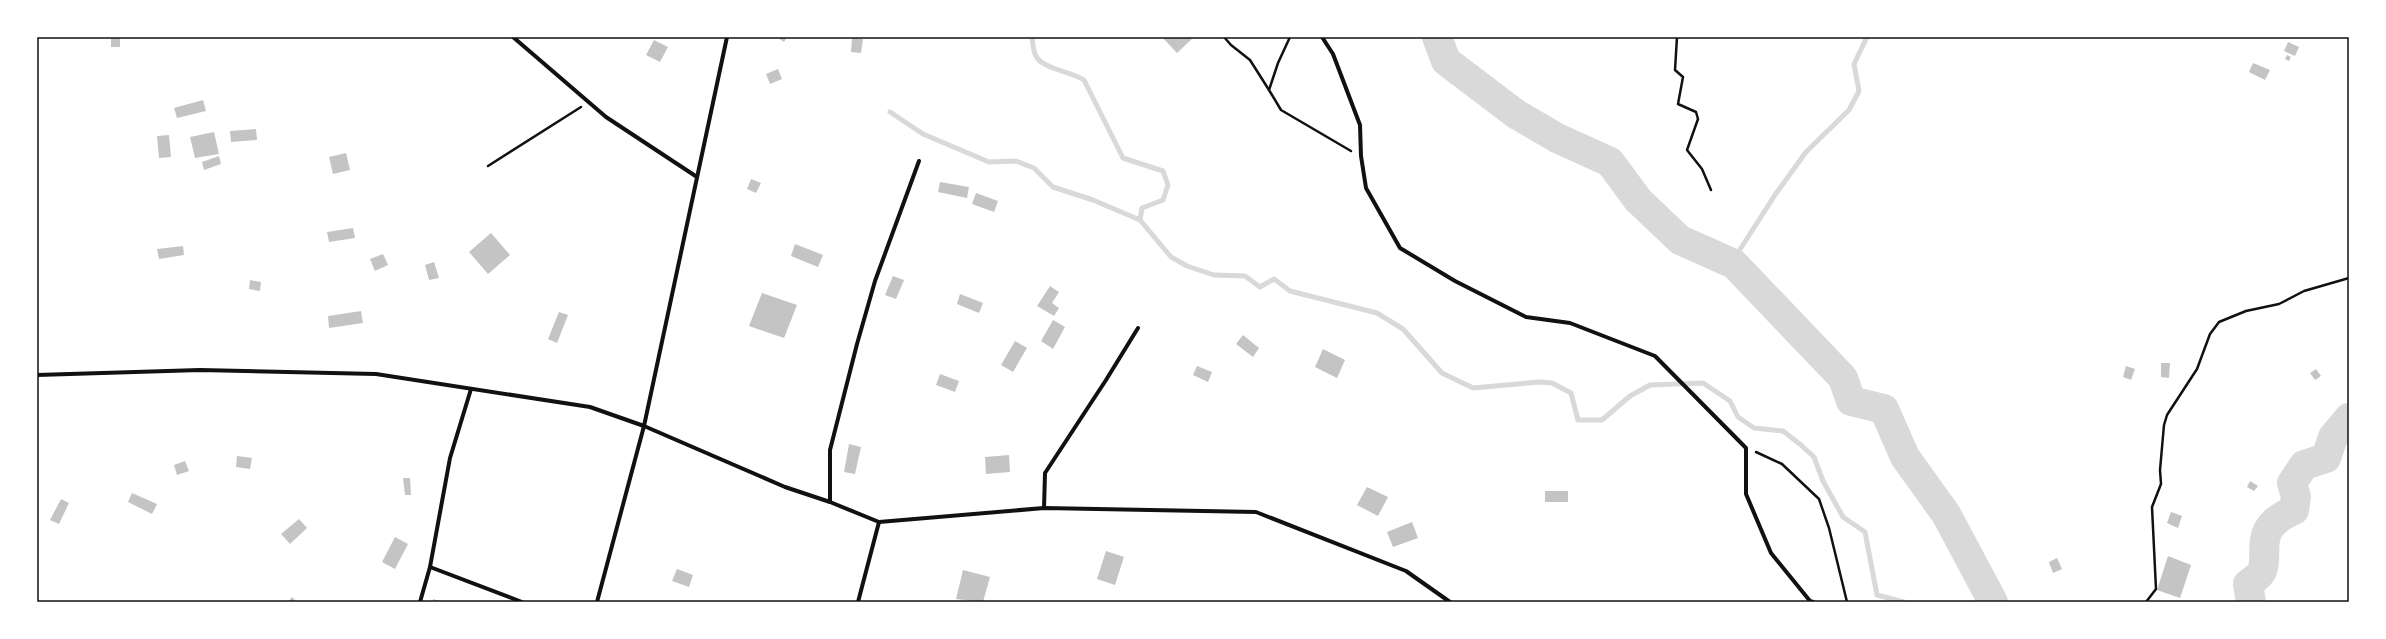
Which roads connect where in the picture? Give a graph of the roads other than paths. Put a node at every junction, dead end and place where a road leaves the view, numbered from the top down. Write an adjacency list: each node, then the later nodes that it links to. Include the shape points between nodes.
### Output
1 (513, 37): 5 (street, via 606,117)
2 (727, 37): 5 (street)
3 (1322, 37): 19 (street, via 1333,54 1360,125 1366,188 1400,248 1455,281 1526,317 1570,323 1655,356 1746,448 1746,494 1771,554)
4 (919, 161): 10 (street, via 875,281 857,344 830,450)
5 (696, 177): 9 (street)
6 (1138, 328): 11 (street, via 1045,472)
7 (37, 376): 8 (street, via 200,370 376,374)
8 (471, 390): 9 (street, via 590,407); 13 (street, via 450,458)
9 (644, 426): 10 (street, via 785,487); 16 (street)
10 (830, 502): 12 (street)
11 (1044, 508): 12 (street); 18 (street, via 1256,512 1406,571)
12 (879, 522): 17 (street)
13 (430, 567): 14 (street); 15 (street)
14 (420, 602)
15 (522, 602)
16 (597, 602)
17 (858, 602)
18 (1450, 602)
19 (1813, 602)

